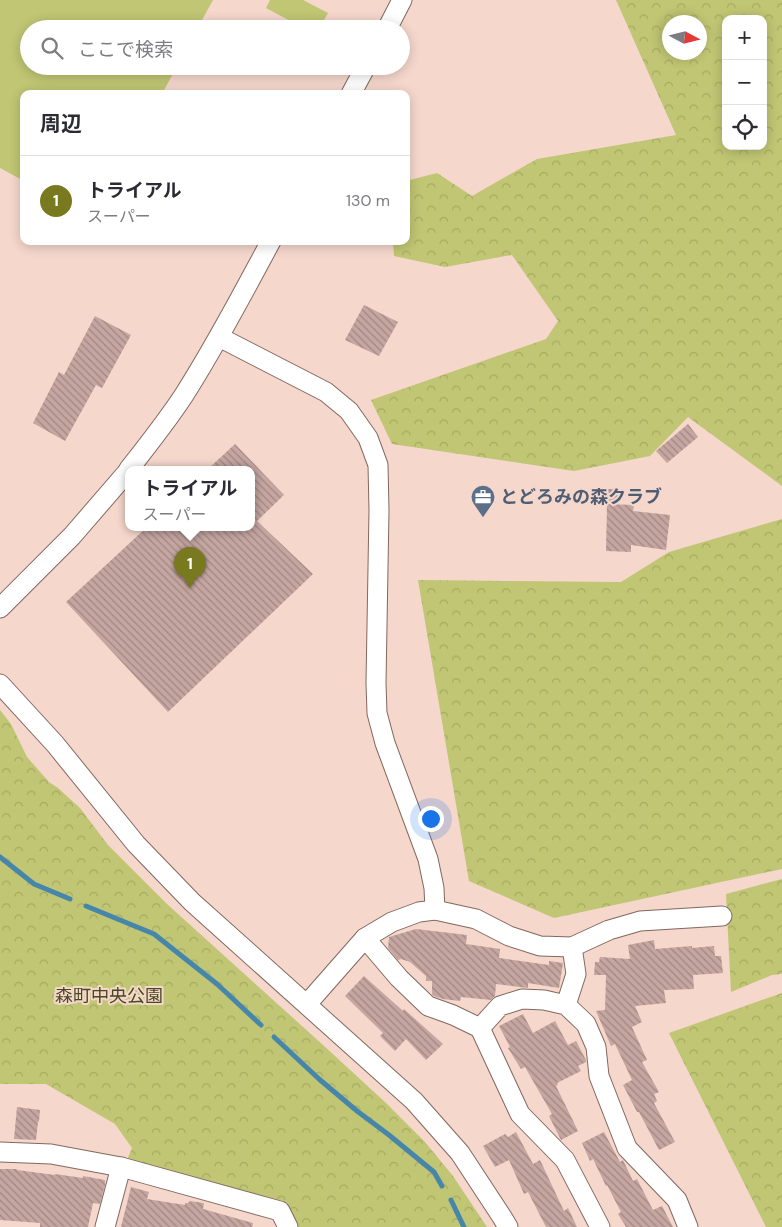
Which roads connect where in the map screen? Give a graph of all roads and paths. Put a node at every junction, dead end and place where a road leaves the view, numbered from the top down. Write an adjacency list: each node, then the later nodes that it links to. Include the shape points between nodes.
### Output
1 (402, 0): 2 (street)
2 (392, 20)
3 (361, 75): 4 (street)
4 (353, 90)
5 (269, 245): 6 (street)
6 (219, 337): 7 (street, via 183,396); 11 (street, via 326,392 349,411 368,438 378,465 377,713 428,859)
7 (131, 466)
8 (125, 474): 9 (street, via 72,536)
9 (0, 608)
10 (0, 684): 15 (street, via 55,744 136,844 192,902)
11 (435, 910): 13 (street, via 392,922); 14 (street, via 476,919 509,936 540,946)
12 (722, 916): 14 (street, via 640,921 608,930)
13 (365, 938): 15 (street); 17 (street, via 428,1006)
14 (572, 947): 16 (street, via 576,974)
15 (307, 1004): 22 (street, via 419,1107 460,1153)
16 (566, 1005): 17 (street, via 522,999 500,1006); 24 (street, via 586,1024 596,1047 599,1076 627,1148 677,1200)
17 (480, 1028): 23 (street, via 520,1114 565,1160)
18 (0, 1152): 19 (street, via 51,1154)
19 (120, 1168): 20 (street); 21 (street, via 280,1211)
20 (105, 1227)
21 (288, 1227)
22 (508, 1227)
23 (600, 1227)
24 (688, 1227)

